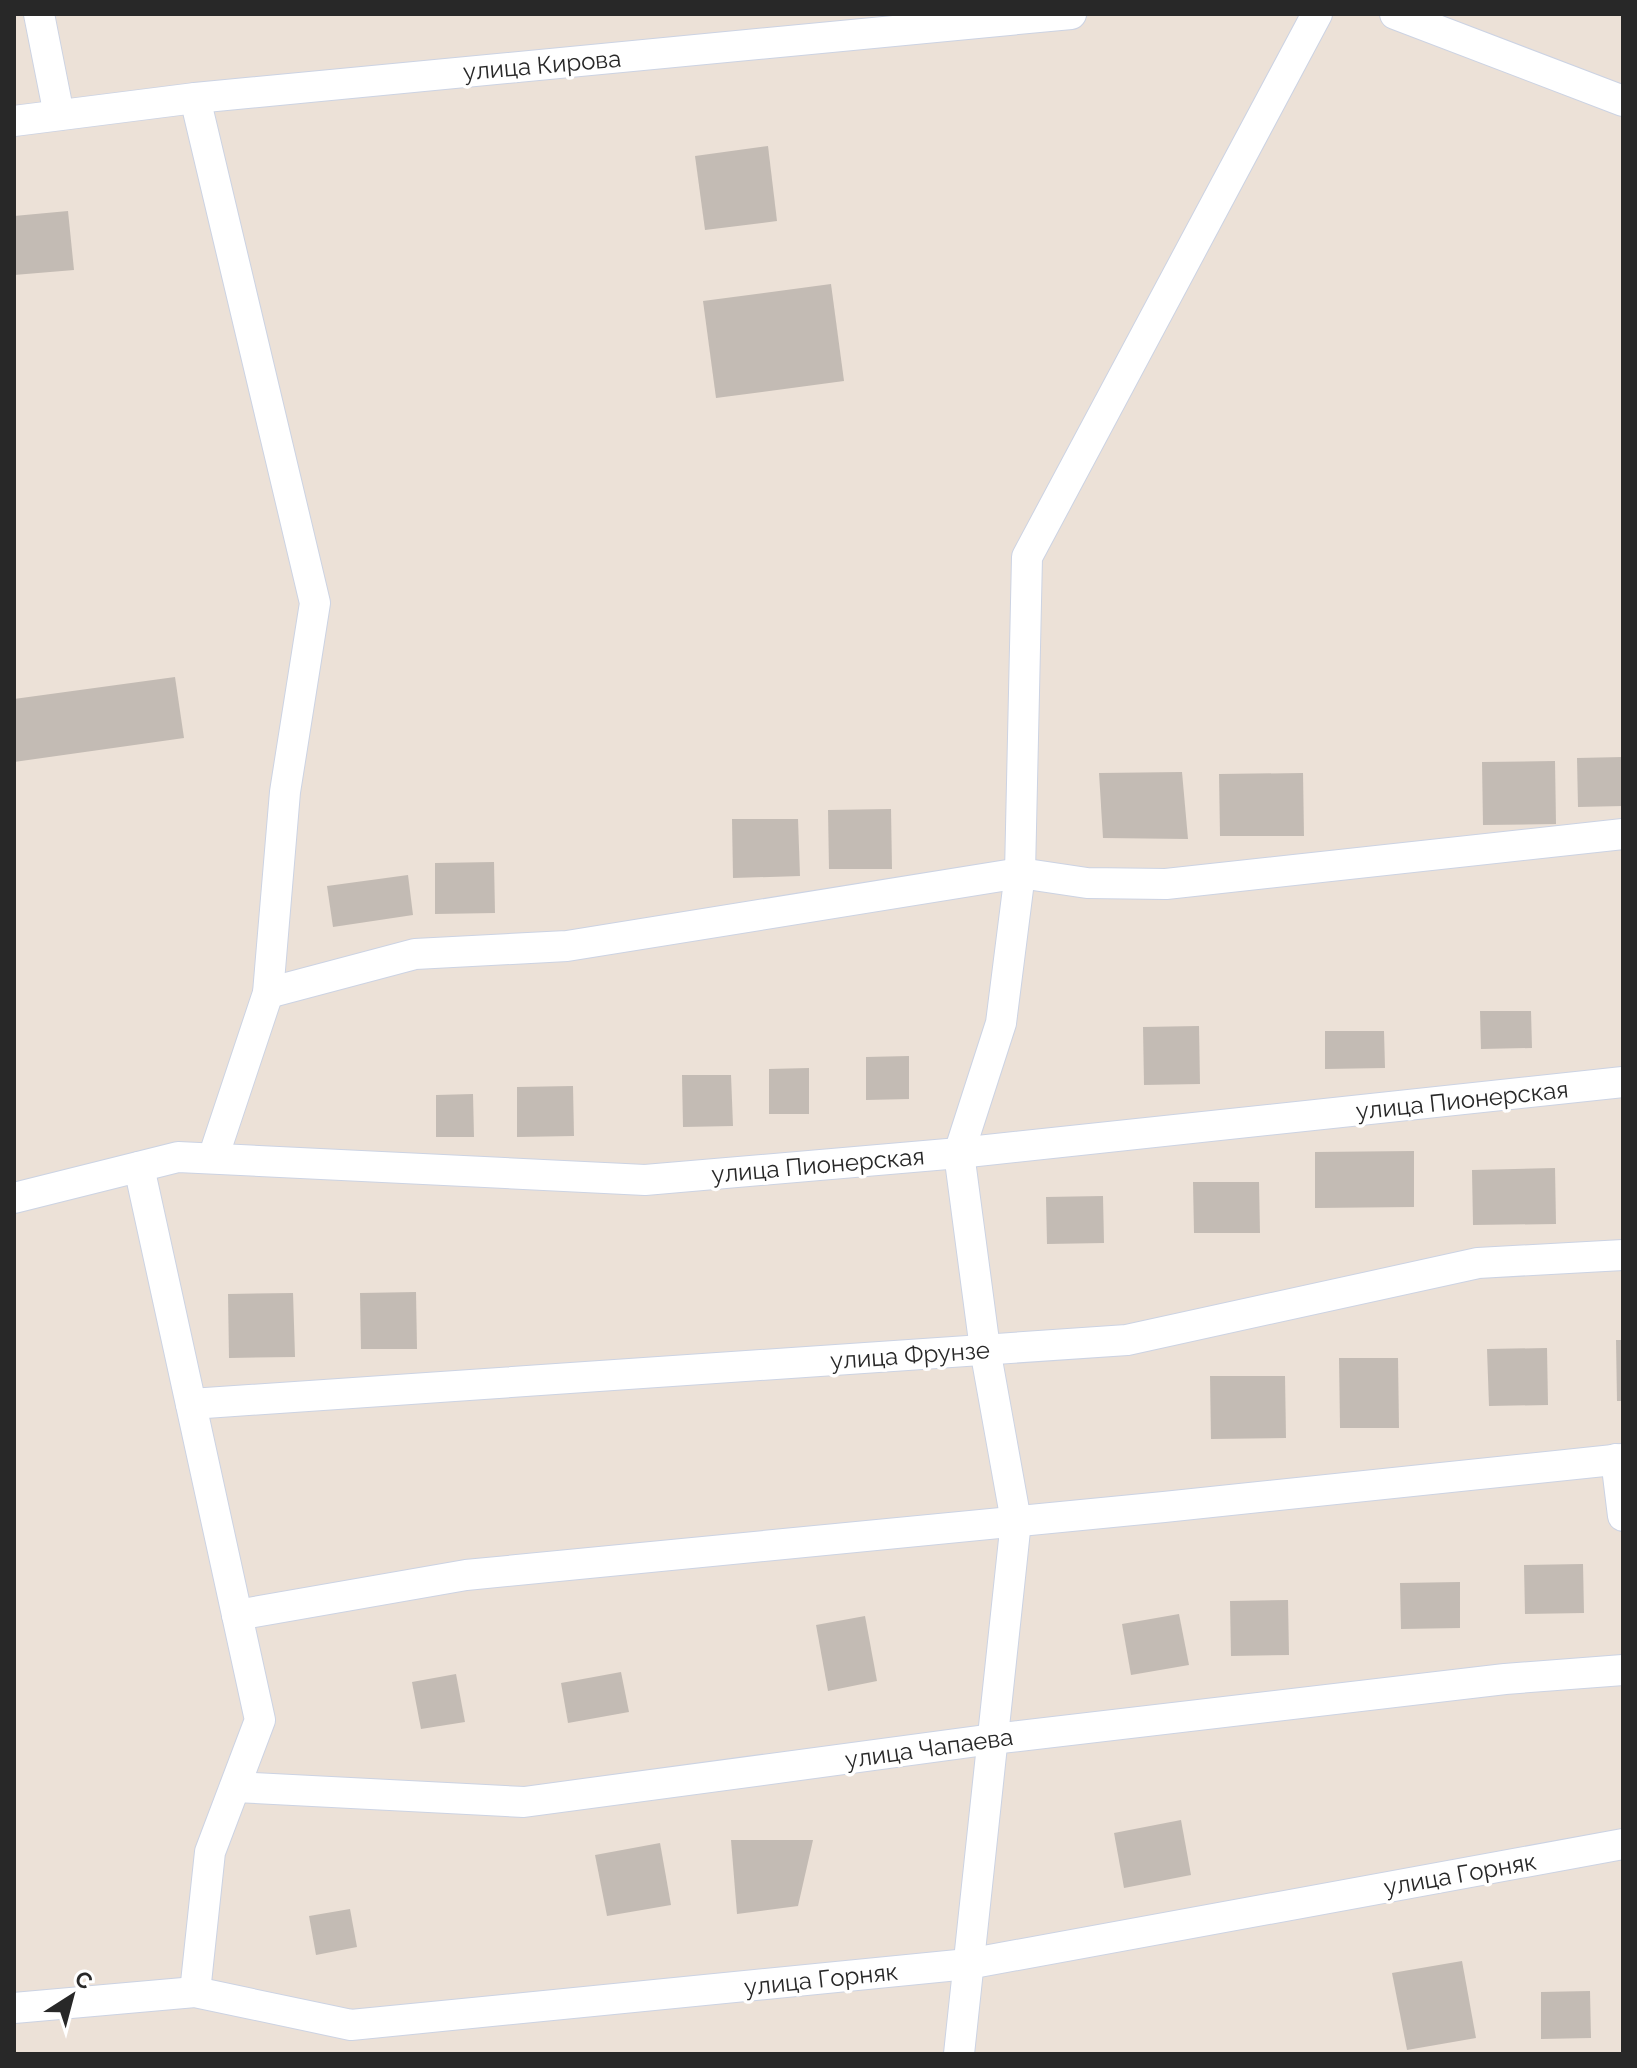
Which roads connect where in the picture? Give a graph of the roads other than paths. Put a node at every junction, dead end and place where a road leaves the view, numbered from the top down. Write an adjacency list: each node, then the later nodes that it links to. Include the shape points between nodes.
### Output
1 (39, 14): 7 (street)
2 (1071, 14): 5 (street, улица Кирова)
3 (1317, 14): 10 (street, via 1027,557)
4 (1395, 14): 6 (street)
5 (195, 98): 7 (street, улица Кирова); 11 (street, via 315,603 285,792)
6 (1623, 101)
7 (59, 115): 8 (street, улица Кирова)
8 (14, 121)
9 (1623, 834): 10 (street, via 1166,884 1087,883)
10 (1020, 873): 11 (street, via 567,946 415,954); 13 (street, via 1001,1023)
11 (268, 993): 14 (street)
12 (1623, 1082): 13 (street, улица Пионерская)
13 (959, 1153): 14 (street, улица Пионерская, via 645,1180); 18 (street)
14 (213, 1158): 15 (street, улица Пионерская, via 178,1157)
15 (139, 1167): 16 (street, улица Пионерская); 19 (street)
16 (14, 1198)
17 (1623, 1255): 18 (street, улица Фрунзе, via 1478,1263 1127,1340)
18 (985, 1349): 19 (street, улица Фрунзе); 22 (street)
19 (191, 1404): 23 (street)
20 (1620, 1459): 21 (street); 22 (street)
21 (1623, 1516)
22 (1016, 1521): 23 (street, via 466,1575); 25 (street)
23 (237, 1615): 26 (street, via 260,1720)
24 (1623, 1670): 25 (street, улица Чапаева)
25 (993, 1739): 26 (street, улица Чапаева, via 524,1802); 28 (street)
26 (235, 1787): 29 (street, via 210,1852)
27 (1623, 1844): 28 (street, улица Горняк)
28 (968, 1964): 29 (street, улица Горняк, via 351,2025); 31 (street)
29 (195, 1992): 30 (street, улица Горняк)
30 (14, 2008)
31 (959, 2054)

